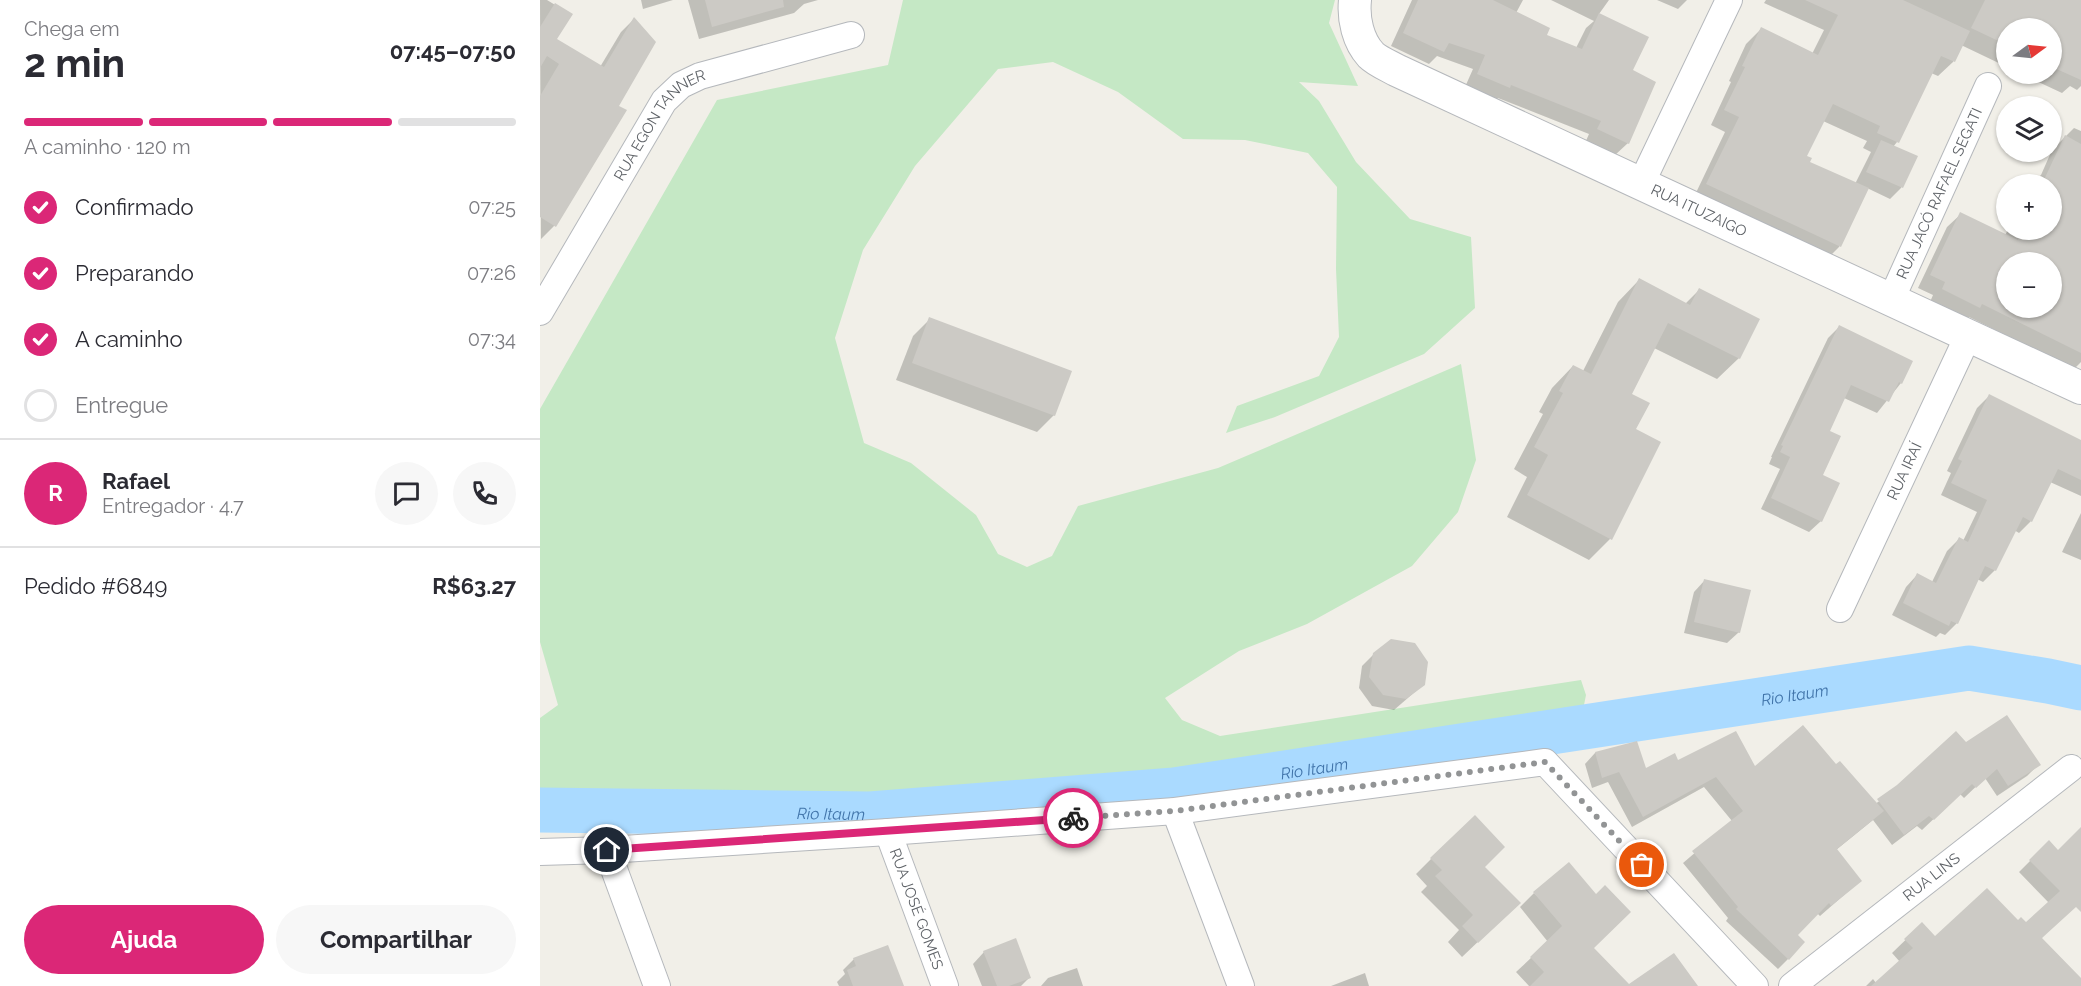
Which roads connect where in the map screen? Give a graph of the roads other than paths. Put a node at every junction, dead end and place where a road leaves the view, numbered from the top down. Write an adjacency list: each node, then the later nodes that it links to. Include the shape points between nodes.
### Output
1 (1355, 0): 5 (street, RUA ITUZAIGO, via 1355,22 1372,56)
2 (1729, 0): 5 (street)
3 (851, 35): 6 (street, RUA EGON TANNER, via 700,76 681,86 664,101)
4 (1988, 86): 7 (street, RUA JACÓ RAFAEL SEGATI)
5 (1641, 184): 7 (street, RUA ITUZAIGO)
6 (549, 273): 8 (street, RUA EGON TANNER)
7 (1891, 300): 9 (street, RUA ITUZAIGO)
8 (540, 312)
9 (1968, 336): 10 (street, RUA ITUZAIGO); 11 (street, RUA IRAÍ)
10 (2081, 388)
11 (1840, 609)
12 (2071, 768): 21 (street, RUA LINS)
13 (1175, 811): 14 (street); 19 (street); 20 (street, via 1545,762)
14 (888, 832): 15 (street); 18 (street, RUA JOSÉ GOMES)
15 (607, 850): 16 (street); 17 (street)
16 (540, 852)
17 (657, 986)
18 (945, 986)
19 (1241, 986)
20 (1755, 986)
21 (1792, 986)

